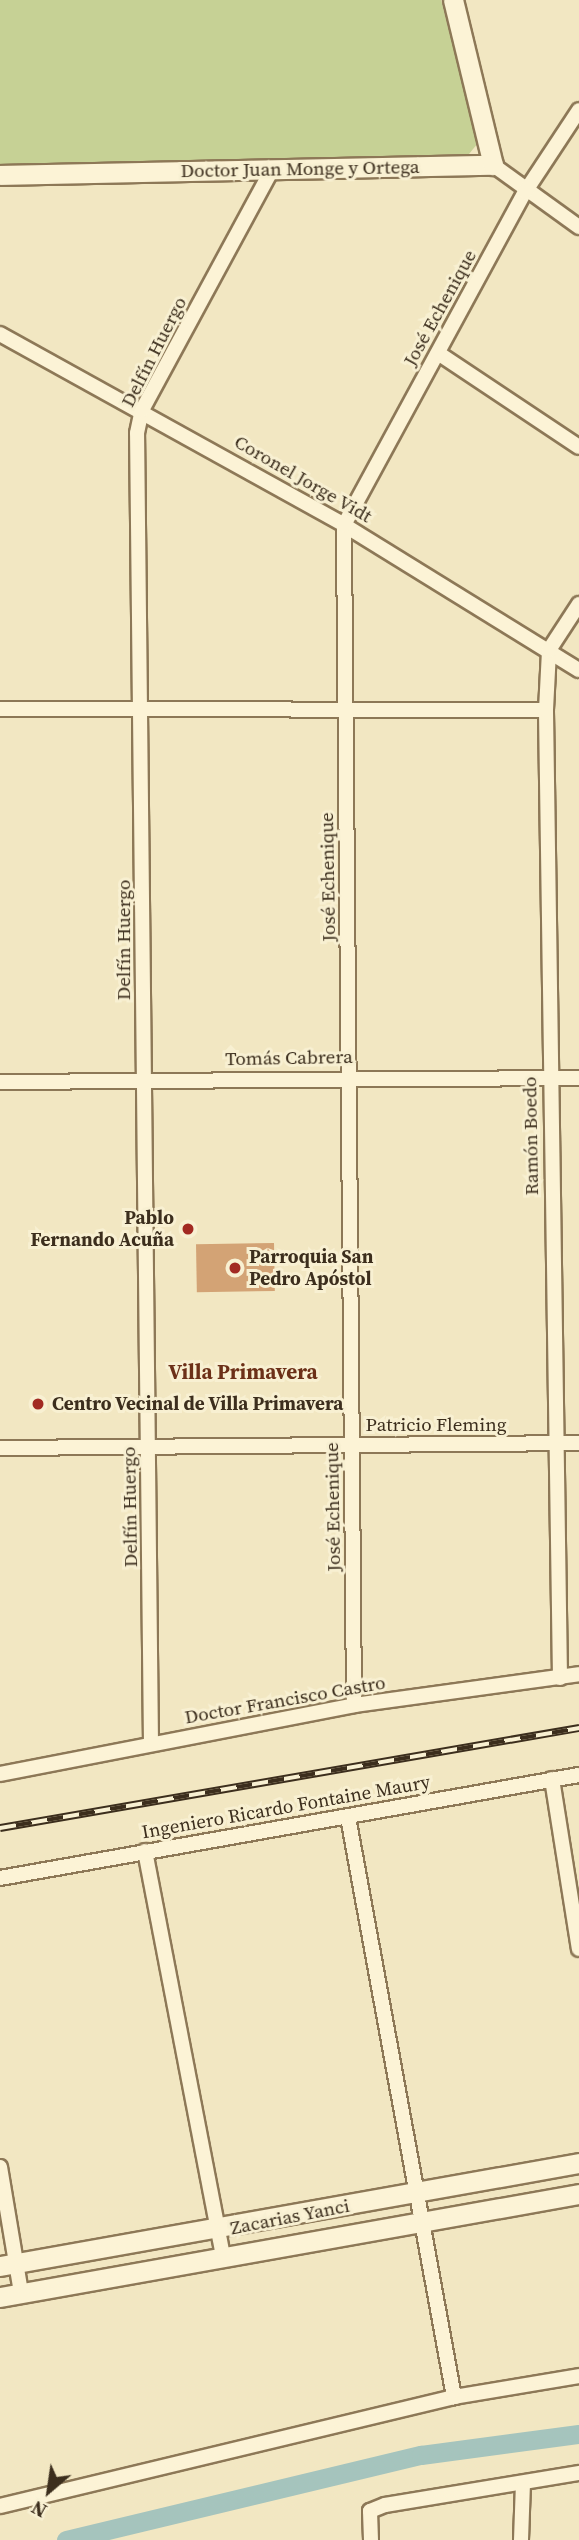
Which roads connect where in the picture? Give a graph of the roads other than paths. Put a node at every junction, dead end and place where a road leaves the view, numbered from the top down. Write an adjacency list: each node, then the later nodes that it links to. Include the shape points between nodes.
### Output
1 (453, 0): 3 (street)
2 (579, 110): 6 (street, José Echenique)
3 (493, 165): 4 (street, Doctor Juan Monge y Ortega); 6 (street)
4 (272, 170): 5 (street, Doctor Juan Monge y Ortega); 10 (street, Delfín Huergo)
5 (0, 175)
6 (525, 192): 7 (street); 9 (street, José Echenique)
7 (579, 227)
8 (0, 334): 10 (street, Coronel Jorge Vidt)
9 (438, 354): 11 (street); 12 (street, José Echenique)
10 (142, 410): 12 (street, Coronel Jorge Vidt); 19 (street, Delfín Huergo, via 137,433)
11 (579, 447)
12 (344, 524): 14 (street, Coronel Jorge Vidt); 17 (street, José Echenique)
13 (579, 604): 14 (street, Ramón Boedo)
14 (549, 650): 15 (street, Coronel Jorge Vidt); 18 (street, Ramón Boedo)
15 (579, 670)
16 (0, 709): 19 (street)
17 (346, 709): 18 (street); 19 (street); 20 (street, José Echenique)
18 (545, 709): 21 (street, Ramón Boedo)
19 (143, 710): 23 (street, Delfín Huergo)
20 (350, 1076): 21 (street, Tomás Cabrera); 23 (street, Tomás Cabrera); 28 (street, José Echenique)
21 (550, 1078): 22 (street, Tomás Cabrera); 27 (street, Ramón Boedo)
22 (579, 1078)
23 (144, 1080): 24 (street, Tomás Cabrera); 26 (street, Delfín Huergo)
24 (0, 1082)
25 (579, 1443): 27 (street, Patricio Fleming)
26 (148, 1444): 28 (street, Patricio Fleming); 29 (street, Patricio Fleming); 33 (street, Delfín Huergo)
27 (554, 1444): 28 (street, Patricio Fleming); 31 (street, Ramón Boedo)
28 (351, 1445): 32 (street, José Echenique)
29 (0, 1448)
30 (579, 1674): 31 (street, Doctor Francisco Castro)
31 (561, 1678): 32 (street, Doctor Francisco Castro)
32 (354, 1705): 33 (street, Doctor Francisco Castro)
33 (151, 1744): 34 (street, Doctor Francisco Castro)
34 (0, 1774)
35 (579, 1775): 36 (street, Ingeniero Ricardo Fontaine Maury)
36 (552, 1779): 37 (street, Ingeniero Ricardo Fontaine Maury); 40 (street)
37 (348, 1817): 38 (street, Ingeniero Ricardo Fontaine Maury); 43 (street)
38 (145, 1851): 39 (street, Ingeniero Ricardo Fontaine Maury); 46 (street)
39 (0, 1878)
40 (579, 1949)
41 (579, 2163): 43 (street, Zacarias Yanci)
42 (0, 2167): 48 (street)
43 (419, 2192): 45 (street); 46 (street, Zacarias Yanci)
44 (579, 2194): 45 (street, Zacarias Yanci)
45 (424, 2221): 47 (street, Zacarias Yanci); 52 (street)
46 (217, 2231): 47 (street); 48 (street, Zacarias Yanci)
47 (223, 2257): 49 (street, Zacarias Yanci)
48 (8, 2264): 49 (street)
49 (21, 2293): 50 (street, Zacarias Yanci)
50 (0, 2297)
51 (579, 2376): 52 (street)
52 (454, 2397): 55 (street)
53 (579, 2473): 54 (street)
54 (523, 2484): 56 (street, via 385,2505 370,2511); 57 (street)
55 (0, 2506)
56 (370, 2540)
57 (521, 2540)

